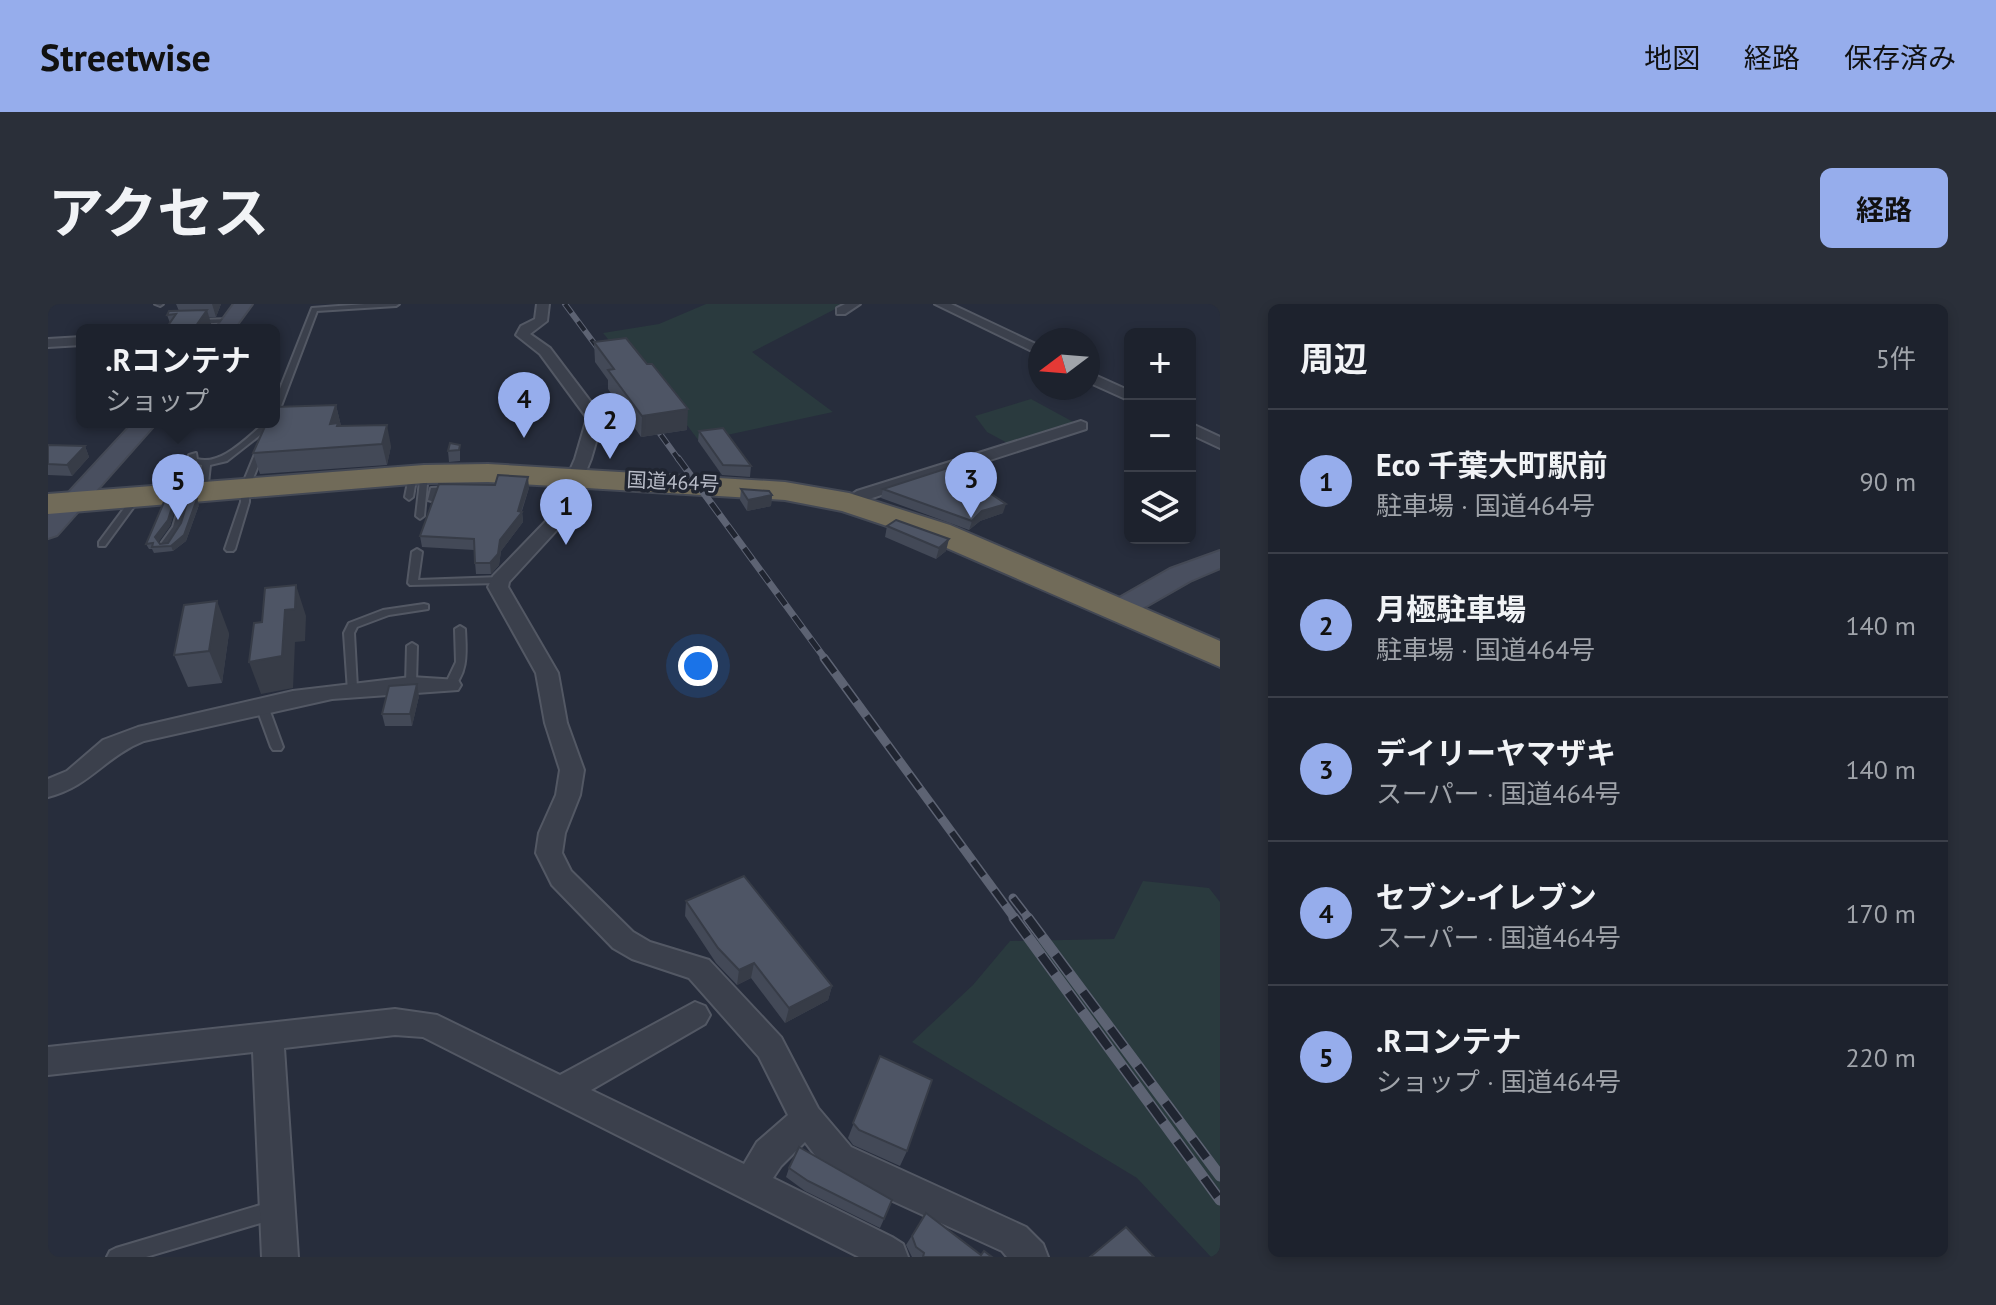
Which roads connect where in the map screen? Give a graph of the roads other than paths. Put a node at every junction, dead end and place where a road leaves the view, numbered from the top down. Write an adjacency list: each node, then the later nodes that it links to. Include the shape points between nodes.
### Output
1 (243, 304): 9 (street)
2 (396, 304): 15 (lane, via 314,309)
3 (543, 304): 23 (street, via 541,321 523,335 545,351 595,418)
4 (854, 304): 6 (street)
5 (941, 304): 12 (street)
6 (841, 311)
7 (186, 323): 8 (lane)
8 (206, 324)
9 (228, 324)
10 (76, 341): 11 (street)
11 (48, 343)
12 (1028, 345)
13 (1100, 382): 14 (street)
14 (1124, 394)
15 (280, 395)
16 (1081, 426): 29 (street)
17 (140, 428): 30 (street)
18 (264, 428): 24 (lane)
19 (270, 428): 26 (lane)
20 (1196, 431): 21 (street)
21 (1220, 443)
22 (193, 455): 24 (lane)
23 (574, 477): 25 (highway, 国道464号); 29 (highway, 国道464号, via 750,487); 38 (street, via 557,520)
24 (199, 483): 26 (highway, 国道464号); 28 (highway, 国道464号); 34 (lane)
25 (419, 486): 26 (highway, 国道464号); 27 (lane); 31 (lane)
26 (245, 488): 35 (lane)
27 (459, 490)
28 (137, 497): 30 (highway, 国道464号); 33 (lane)
29 (849, 503): 40 (highway, 国道464号, via 998,556)
30 (60, 504): 32 (street)
31 (420, 516)
32 (48, 530)
33 (102, 544)
34 (165, 545)
35 (230, 549)
36 (417, 552): 38 (lane, via 413,583)
37 (1220, 559): 40 (street)
38 (500, 580): 54 (street, via 501,597 547,673 572,770 549,853 561,878 623,940 699,969 770,1047)
39 (424, 607): 46 (lane, via 387,612 353,625)
40 (1117, 611): 43 (highway, 国道464号)
41 (460, 629): 45 (lane, via 461,662)
42 (412, 646): 44 (lane)
43 (1220, 655)
44 (411, 684): 45 (street); 46 (street)
45 (450, 685)
46 (352, 688): 47 (street)
47 (262, 706): 48 (lane); 49 (street, via 116,743 76,780)
48 (277, 747)
49 (48, 788)
50 (695, 1015): 53 (street)
51 (268, 1038): 52 (street); 53 (street, via 395,1022 426,1024); 56 (street)
52 (48, 1061)
53 (562, 1090): 55 (street)
54 (807, 1119): 55 (street, via 769,1154); 60 (street, via 839,1159 1014,1239)
55 (751, 1183): 59 (street)
56 (278, 1209): 57 (lane); 58 (street)
57 (116, 1257)
58 (280, 1257)
59 (890, 1257)
60 (1030, 1257)

